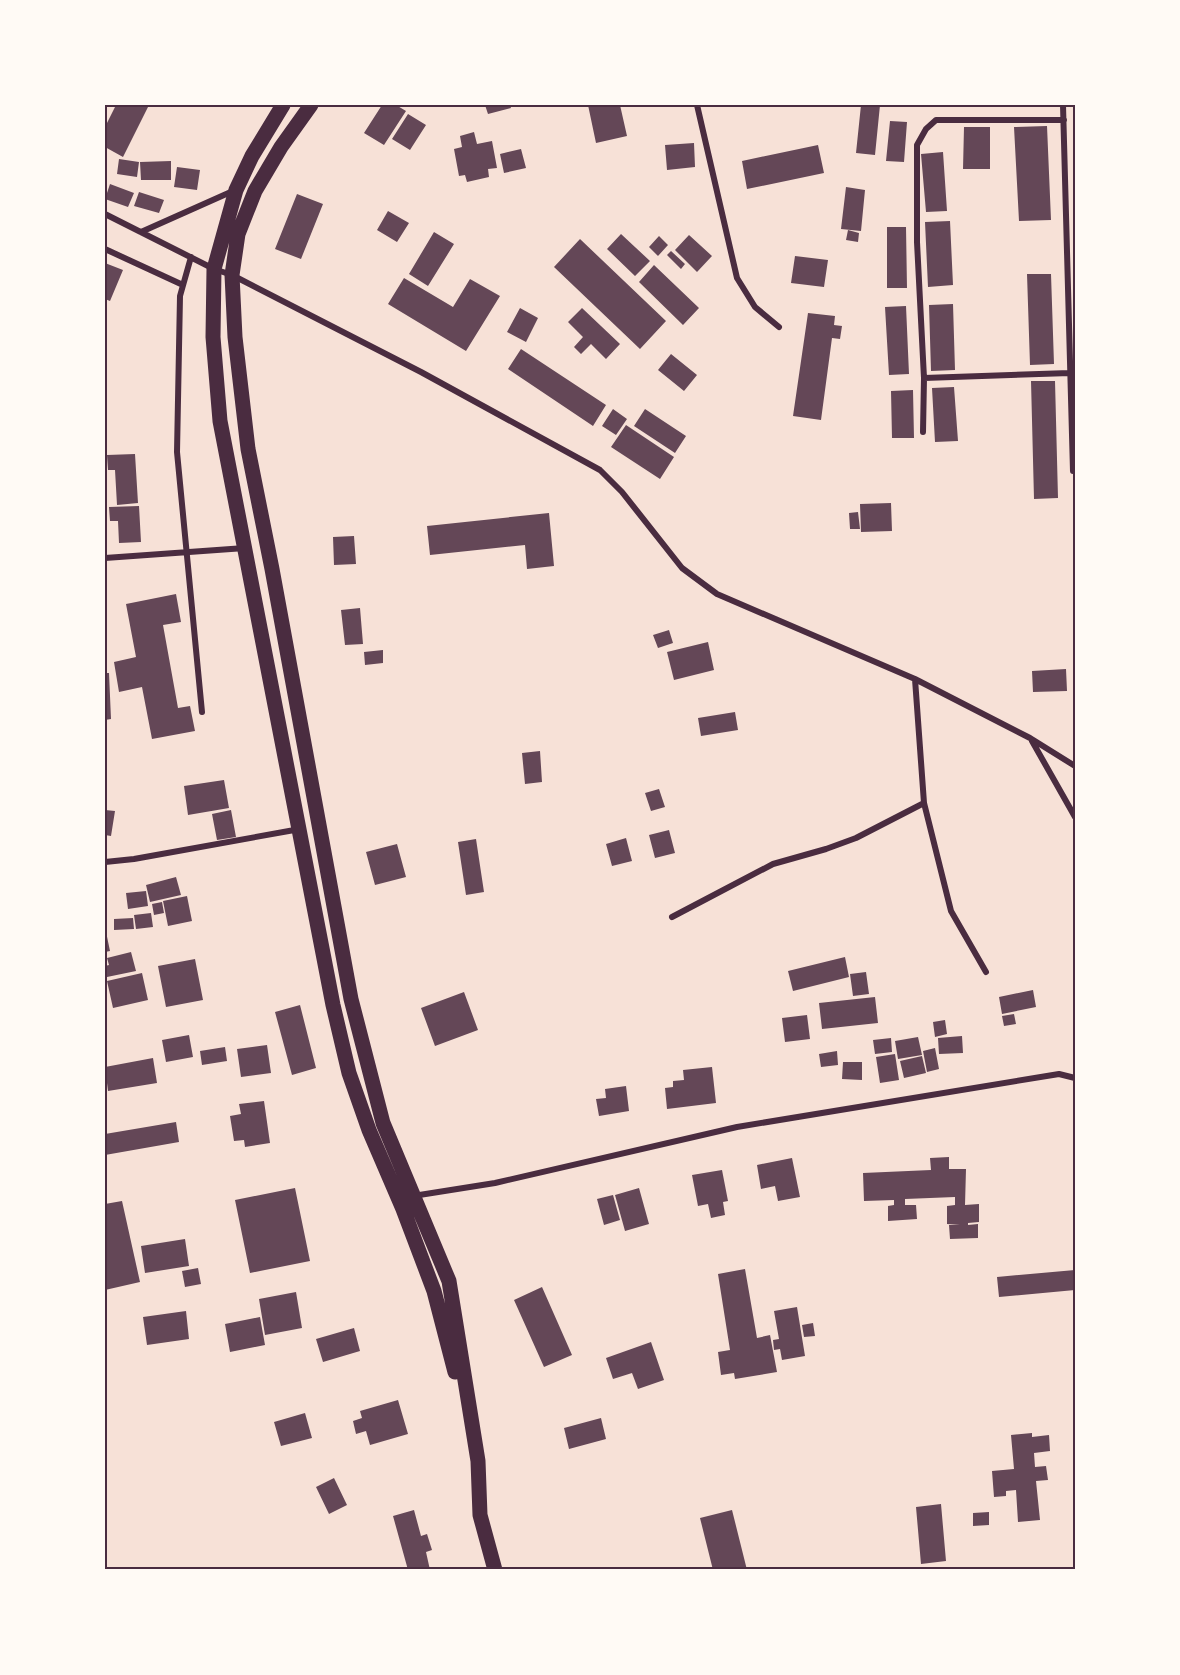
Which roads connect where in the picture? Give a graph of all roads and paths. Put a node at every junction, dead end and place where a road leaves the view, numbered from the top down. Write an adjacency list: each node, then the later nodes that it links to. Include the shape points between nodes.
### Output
1 (269, 105): 7 (main road)
2 (283, 105): 7 (main road)
3 (310, 105): 14 (main road, via 255,190 238,234)
4 (697, 105): 16 (street, via 737,278 755,307)
5 (1063, 105): 6 (street)
6 (1064, 120): 17 (street); 18 (street, via 936,120 926,129 917,146)
7 (268, 128): 8 (main road)
8 (236, 190): 10 (street); 13 (main road)
9 (105, 214): 10 (street)
10 (141, 232): 12 (street)
11 (105, 249): 15 (street)
12 (191, 257): 13 (street); 15 (street)
13 (214, 269): 14 (street); 22 (main road, via 213,337 220,421)
14 (232, 275): 25 (street, via 600,470 682,568 717,594); 36 (main road, via 248,448 351,999 383,1123)
15 (183, 285): 23 (street, via 177,452)
16 (779, 327)
17 (1070, 373): 18 (street); 19 (street)
18 (924, 378): 20 (street)
19 (1072, 407): 21 (street)
20 (923, 432)
21 (1073, 471)
22 (245, 548): 23 (street); 31 (main road)
23 (187, 552): 24 (street); 26 (street)
24 (105, 558)
25 (915, 679): 27 (street); 29 (street)
26 (202, 712)
27 (1030, 738): 28 (street); 30 (street)
28 (1075, 766)
29 (924, 803): 33 (street, via 856,838 773,864); 34 (street, via 951,911)
30 (1075, 817)
31 (300, 829): 32 (street); 37 (main road, via 349,1073 434,1291)
32 (105, 862)
33 (672, 917)
34 (986, 972)
35 (1075, 1078): 36 (street, via 1059,1074 737,1127 495,1183)
36 (412, 1196): 37 (main road, via 449,1281)
37 (478, 1461): 38 (main road, via 480,1515)
38 (495, 1570)

